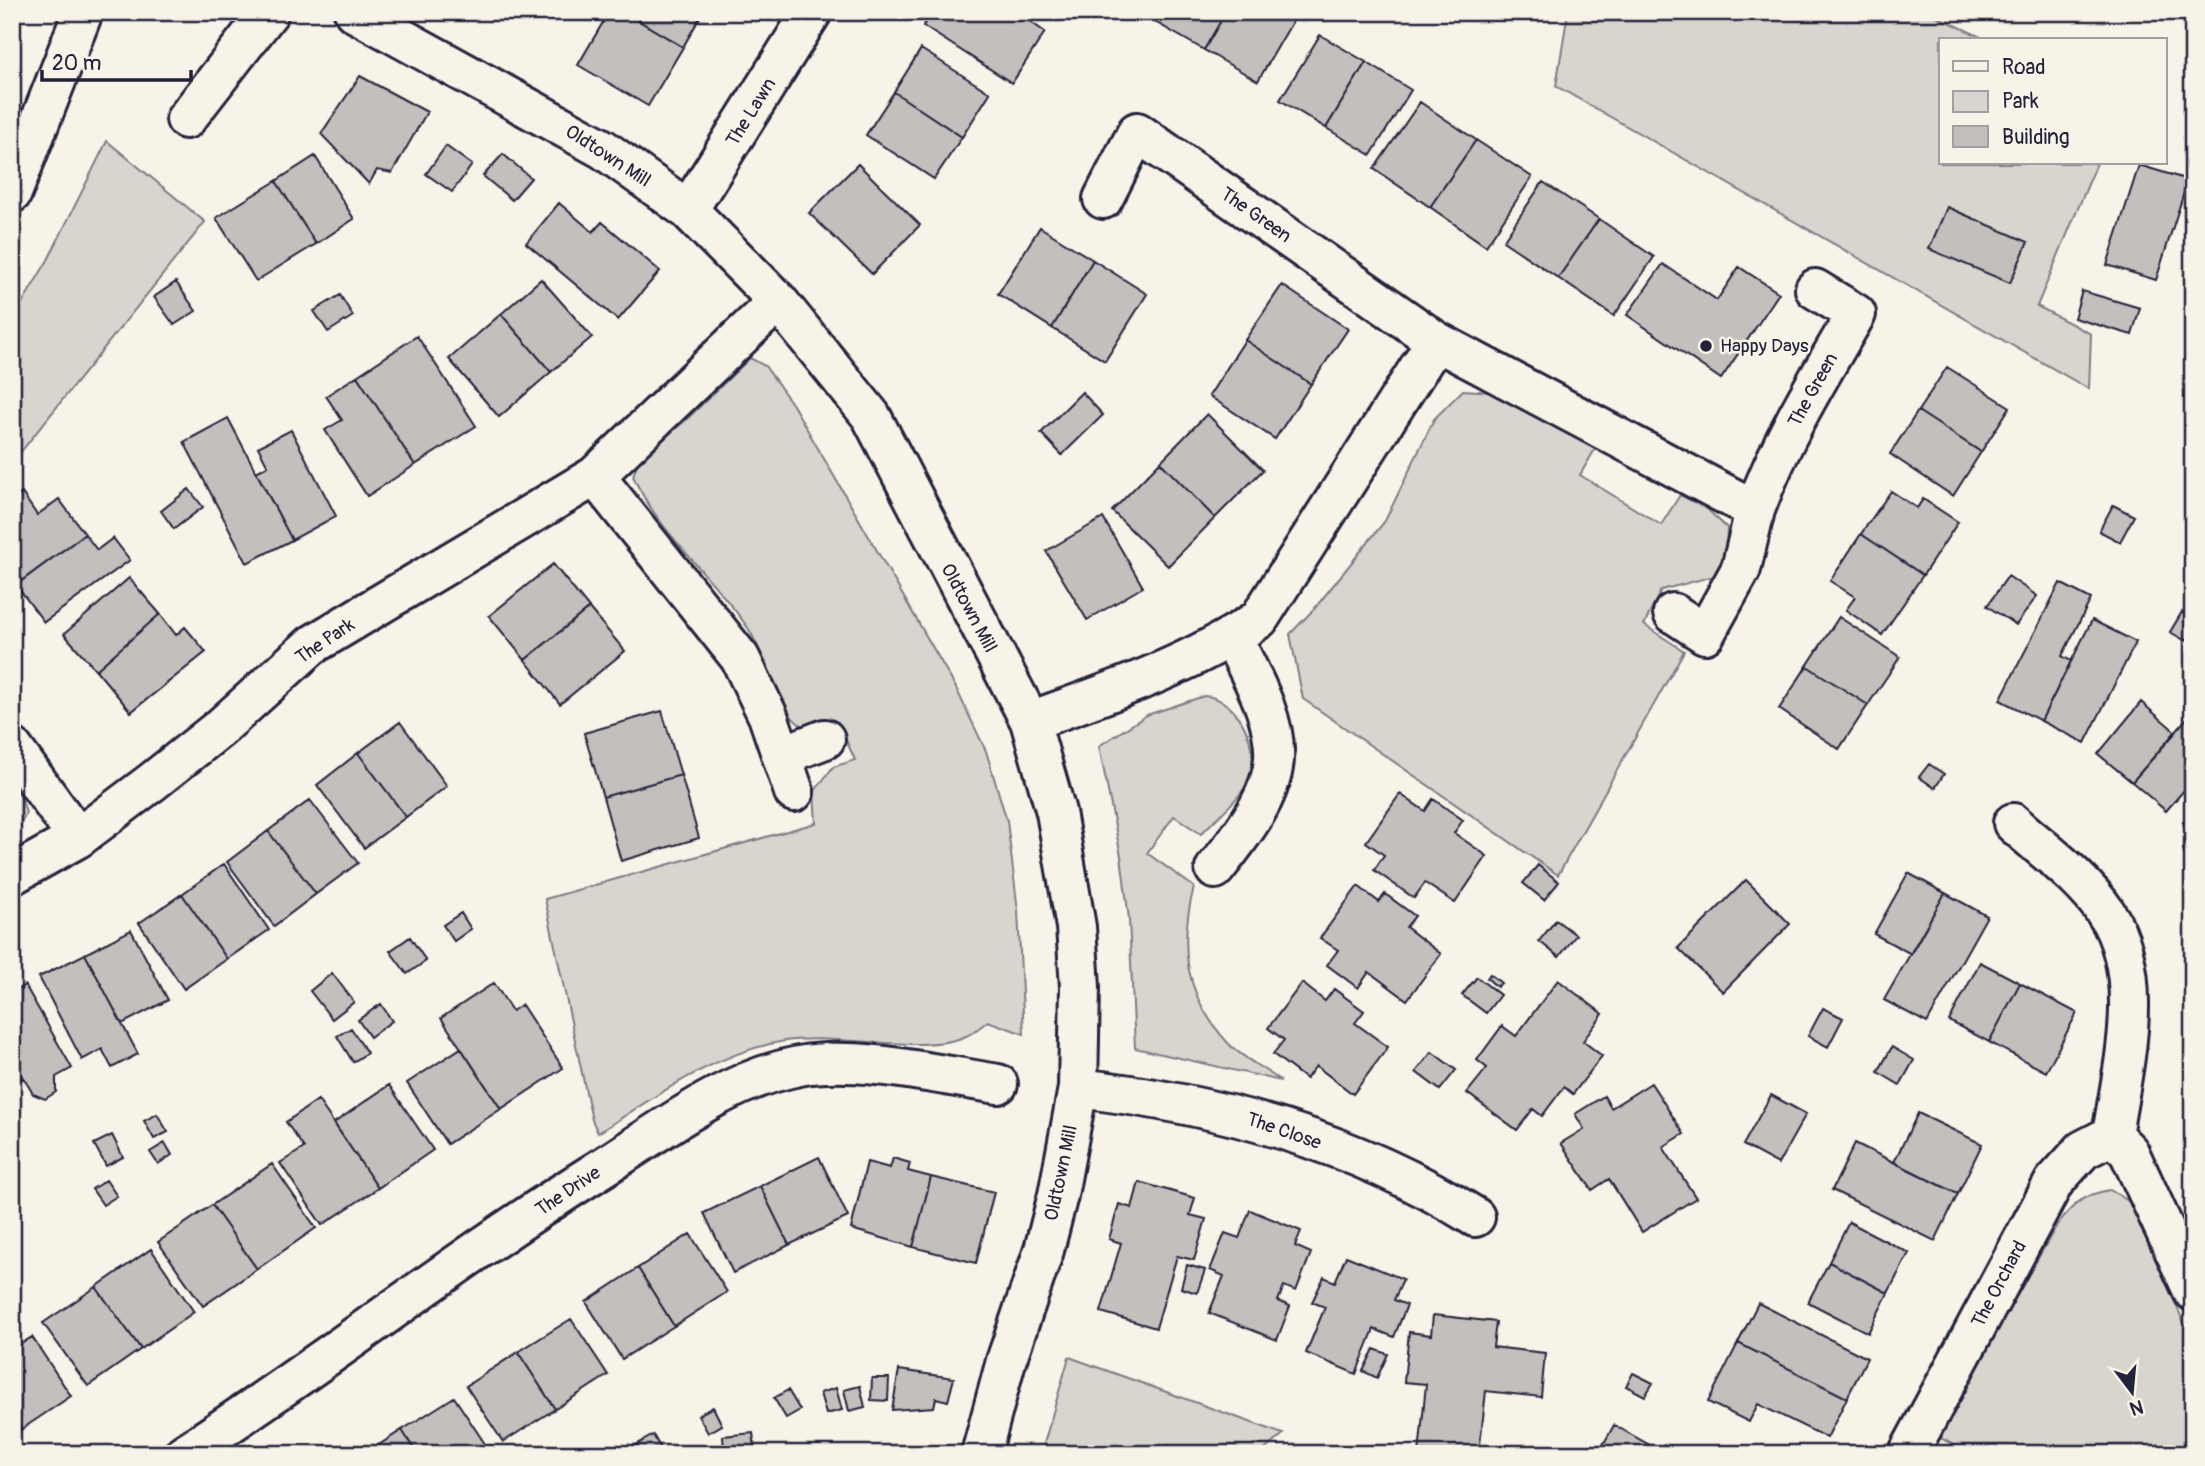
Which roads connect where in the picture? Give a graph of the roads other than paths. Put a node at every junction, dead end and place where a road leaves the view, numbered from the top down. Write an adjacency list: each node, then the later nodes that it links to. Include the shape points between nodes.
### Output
1 (83, 12): 6 (street)
2 (269, 12): 5 (street)
3 (354, 12): 8 (street, Oldtown Mill, via 603,149)
4 (812, 12): 8 (street, The Lawn)
5 (186, 119)
6 (12, 193)
7 (1103, 199): 11 (street, The Green, via 1137,132)
8 (688, 210): 10 (street, Oldtown Mill)
9 (1815, 289): 13 (street, The Green, via 1856,314 1796,419)
10 (778, 300): 12 (street, The Park); 16 (street, Oldtown Mill, via 871,416)
11 (1436, 341): 13 (street, The Green); 15 (street, via 1273,600 1259,619)
12 (595, 476): 19 (street, via 740,658); 22 (street, The Park, via 312,645 220,727)
13 (1755, 510): 14 (street, The Green, via 1741,569 1705,634)
14 (1673, 613)
15 (1231, 637): 16 (street, via 1161,671); 23 (street, via 1270,715 1275,759 1256,813)
16 (1030, 721): 26 (street, Oldtown Mill, via 1056,812 1076,927)
17 (825, 739): 19 (street)
18 (12, 747): 22 (street)
19 (783, 755): 20 (street)
20 (794, 792)
21 (2013, 823): 27 (street, via 2086,888 2107,914 2123,956 2129,999)
22 (78, 838): 24 (street, The Park)
23 (1215, 869)
24 (12, 875)
25 (998, 1084): 31 (street, The Drive, via 838,1063 800,1066 747,1081 583,1180)
26 (1078, 1088): 28 (street, The Close, via 1211,1109 1278,1125 1416,1181); 32 (street, Oldtown Mill, via 1044,1250 1006,1361)
27 (2112, 1135): 29 (street, via 2129,1152); 30 (street, The Orchard, via 2083,1150 2054,1182)
28 (1475, 1217)
29 (2193, 1291)
30 (1911, 1453)
31 (184, 1454)
32 (981, 1454)

